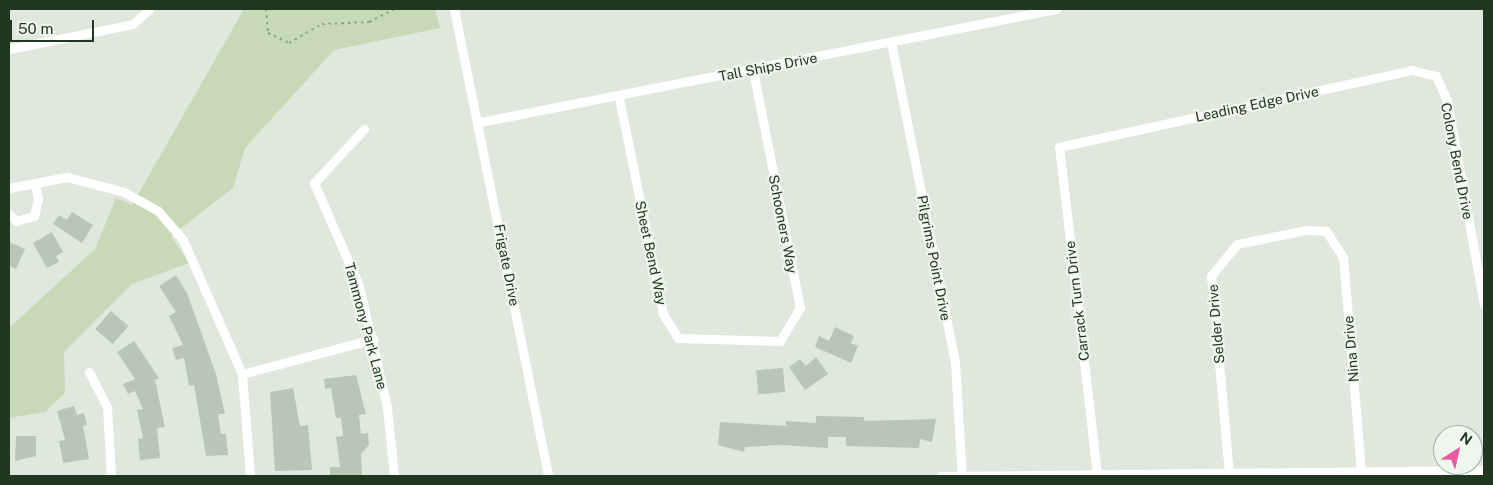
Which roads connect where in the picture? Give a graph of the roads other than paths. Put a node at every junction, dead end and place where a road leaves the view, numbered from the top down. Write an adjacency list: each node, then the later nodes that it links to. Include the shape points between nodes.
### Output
1 (149, 9): 5 (street, via 133,24)
2 (454, 9): 9 (street, Frigate Drive)
3 (1056, 9): 4 (street, Tall Ships Drive)
4 (891, 42): 6 (street, Tall Ships Drive); 30 (street, Pilgrims Point Drive, via 955,363)
5 (9, 49)
6 (753, 70): 8 (street, Tall Ships Drive); 18 (street, Schooners Way, via 800,308 780,341)
7 (1436, 76): 11 (street, Leading Edge Drive, via 1412,70); 16 (street, Colony Bend Drive, via 1447,102)
8 (619, 98): 9 (street, Tall Ships Drive); 18 (street, Sheet Bend Way, via 663,314 678,338)
9 (480, 122): 28 (street, Frigate Drive)
10 (364, 129): 17 (street, Tammony Park Lane, via 314,183 339,232)
11 (1078, 143): 24 (street, Carrack Turn Drive, via 1059,147)
12 (35, 183): 13 (street); 14 (street, via 38,199 34,216 16,221); 20 (street, via 67,177 124,192 158,211 183,240)
13 (9, 188)
14 (9, 214)
15 (1326, 231): 22 (street, Nina Drive, via 1343,256); 23 (street, Selder Drive, via 1306,230 1236,244 1211,276)
16 (1484, 305)
17 (372, 339): 20 (street); 27 (street, Tammony Park Lane)
18 (747, 340)
19 (89, 372): 25 (street, via 107,407)
20 (242, 374): 26 (street)
21 (1484, 470): 22 (street)
22 (1361, 471): 23 (street)
23 (1229, 473): 24 (street)
24 (1097, 474): 30 (street)
25 (111, 476)
26 (250, 476)
27 (394, 476)
28 (548, 476)
29 (941, 476): 30 (street)
30 (962, 476)

